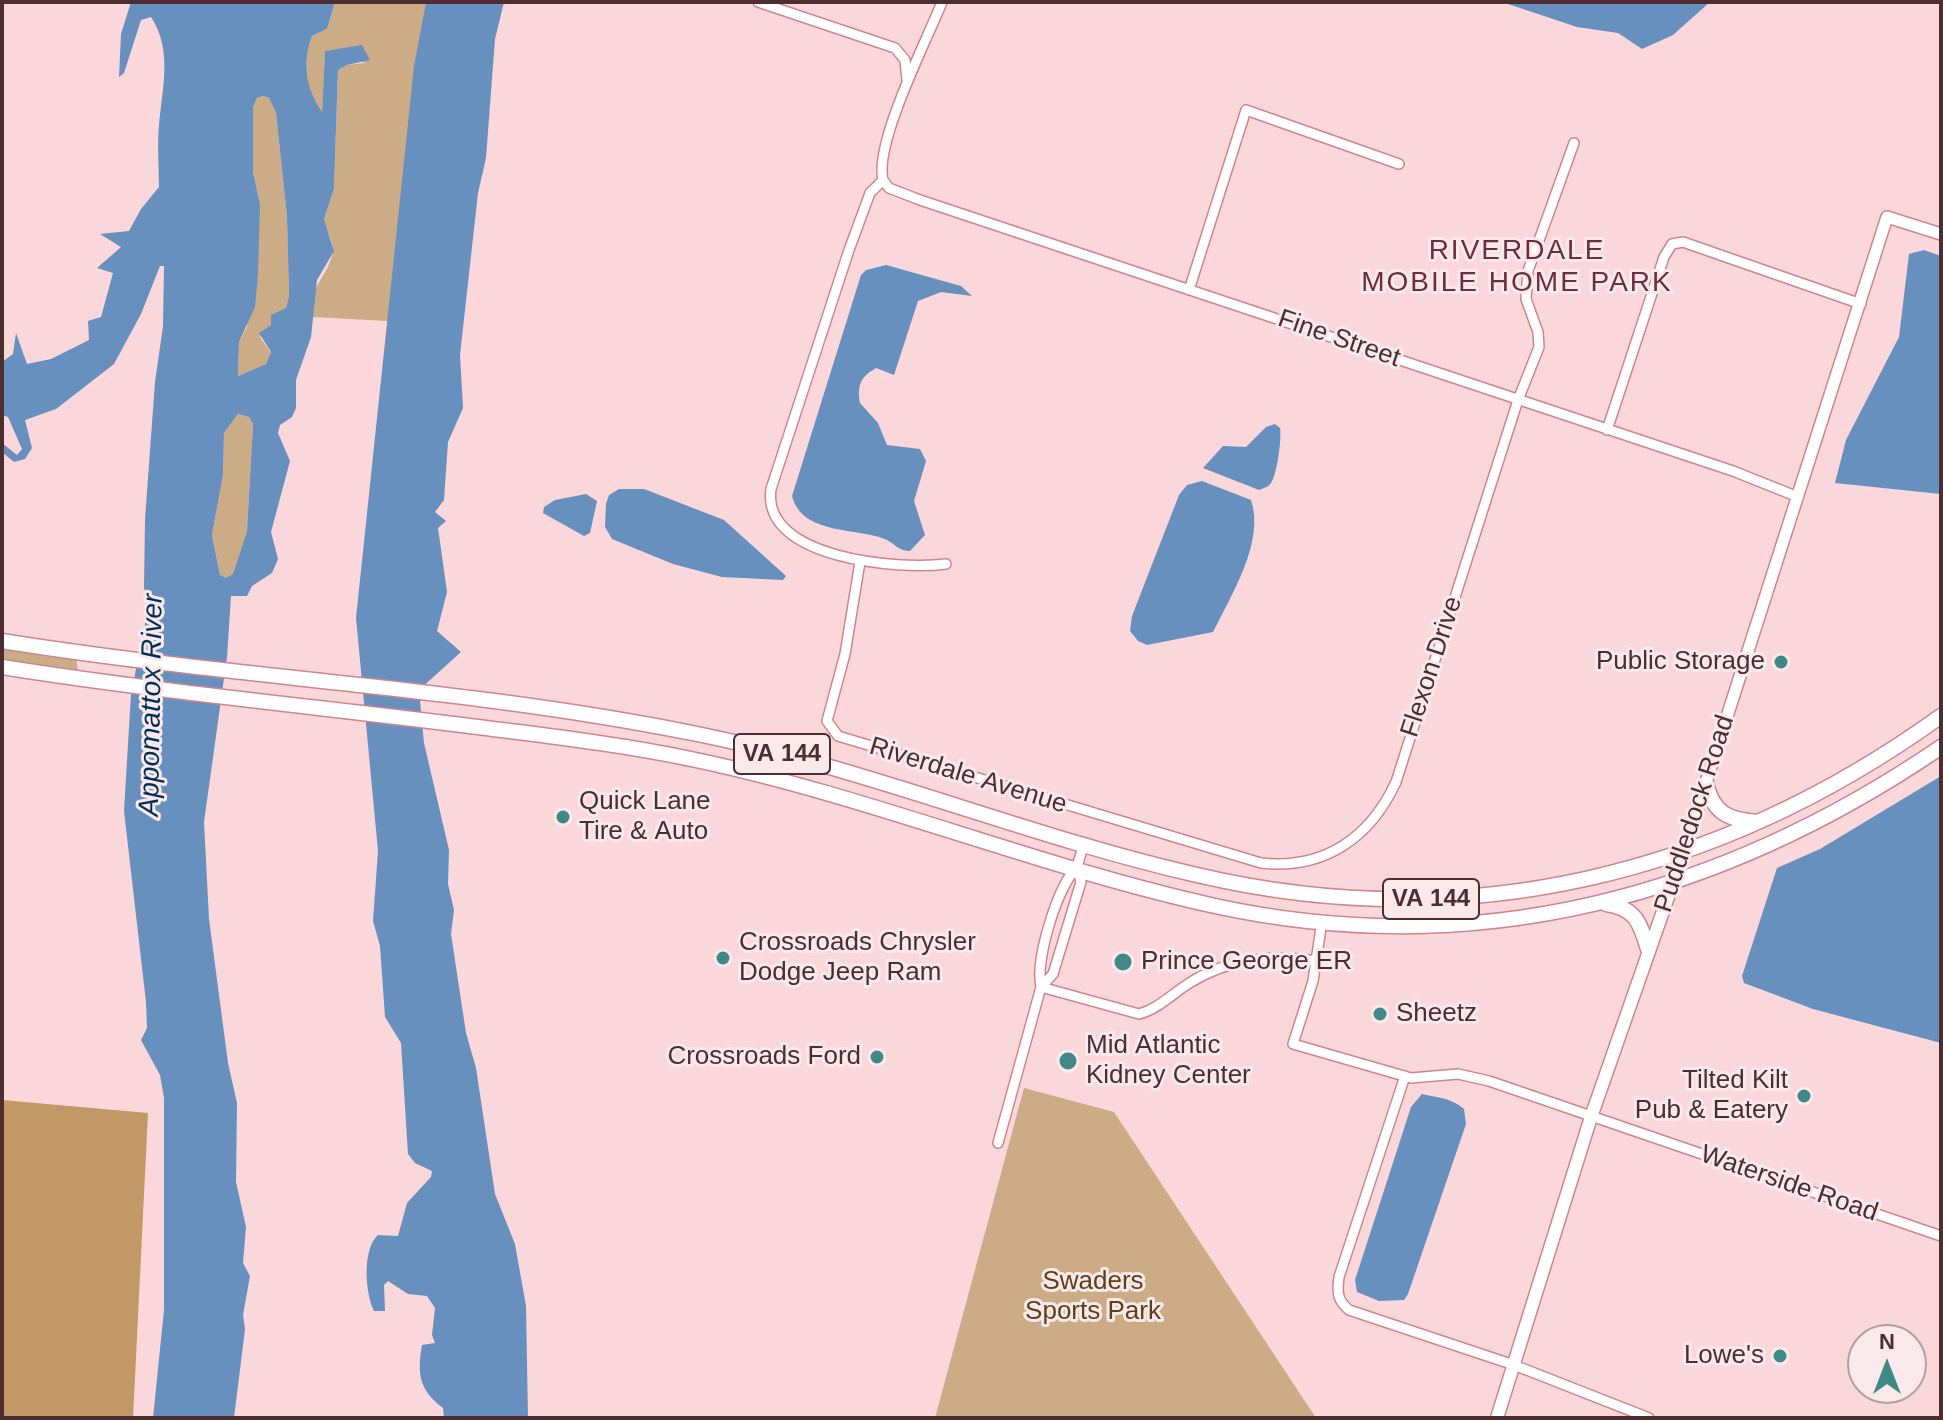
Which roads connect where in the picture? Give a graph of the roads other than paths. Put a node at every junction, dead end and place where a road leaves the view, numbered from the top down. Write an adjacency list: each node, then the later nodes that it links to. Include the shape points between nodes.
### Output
1 (758, 2): 3 (street, via 895,48 905,60)
2 (942, 2): 3 (street)
3 (907, 80): 6 (street, via 886,150)
4 (1574, 143): 10 (street, Flexon Drive, via 1528,271 1526,299 1539,347)
5 (1399, 164): 8 (street, via 1246,110)
6 (883, 180): 8 (street, Fine Street, via 889,188 920,200); 13 (street, via 870,193 854,236 770,498 773,515 784,528)
7 (1941, 234): 9 (street, Puddledock Road, via 1887,217)
8 (1189, 290): 10 (street, Fine Street)
9 (1861, 304): 11 (street, via 1688,244 1672,244); 12 (street, Puddledock Road)
10 (1518, 400): 11 (street, Fine Street); 23 (street, Flexon Drive, via 1387,801 1370,826 1345,846 1319,859)
11 (1607, 430): 12 (street, Fine Street)
12 (1798, 497): 19 (street, Puddledock Road)
13 (860, 562): 14 (street); 23 (street, Riverdale Avenue, via 845,654 827,721 833,732 1189,843)
14 (946, 564)
15 (2, 641): 21 (main road, VA 144, via 633,722 726,740)
16 (2, 667): 24 (main road, VA 144, via 618,745 736,768)
17 (1941, 716): 20 (main road, VA 144, via 1860,771)
18 (1941, 747): 25 (main road, VA 144, via 1824,821)
19 (1706, 783): 20 (main road, via 1712,803 1723,815); 22 (street, Puddledock Road)
20 (1763, 822): 22 (main road, VA 144)
21 (1084, 843): 22 (main road, VA 144, via 1225,882 1390,900 1520,892); 24 (street)
22 (1683, 854): 25 (main road, Puddledock Road)
23 (1273, 864)
24 (1077, 867): 27 (main road, VA 144, via 1218,907); 30 (street, via 1077,896 1053,974); 30 (street, via 1065,879 1037,971)
25 (1674, 883): 26 (main road, VA 144); 28 (main road, Puddledock Road)
26 (1598, 903): 27 (main road, VA 144, via 1454,923); 28 (main road, via 1635,915)
27 (1322, 921): 29 (street)
28 (1648, 949): 32 (main road, Puddledock Road)
29 (1317, 961): 30 (street, via 1289,957 1206,973 1139,1014); 31 (street, Waterside Road, via 1293,1044)
30 (1041, 987): 33 (street)
31 (1405, 1076): 32 (street, Waterside Road, via 1458,1074); 35 (street, via 1339,1277 1341,1303)
32 (1591, 1117): 34 (street, Waterside Road); 35 (main road, Puddledock Road)
33 (998, 1143)
34 (1941, 1236)
35 (1514, 1365): 36 (main road, Puddledock Road); 37 (street)
36 (1497, 1418)
37 (1649, 1418)

